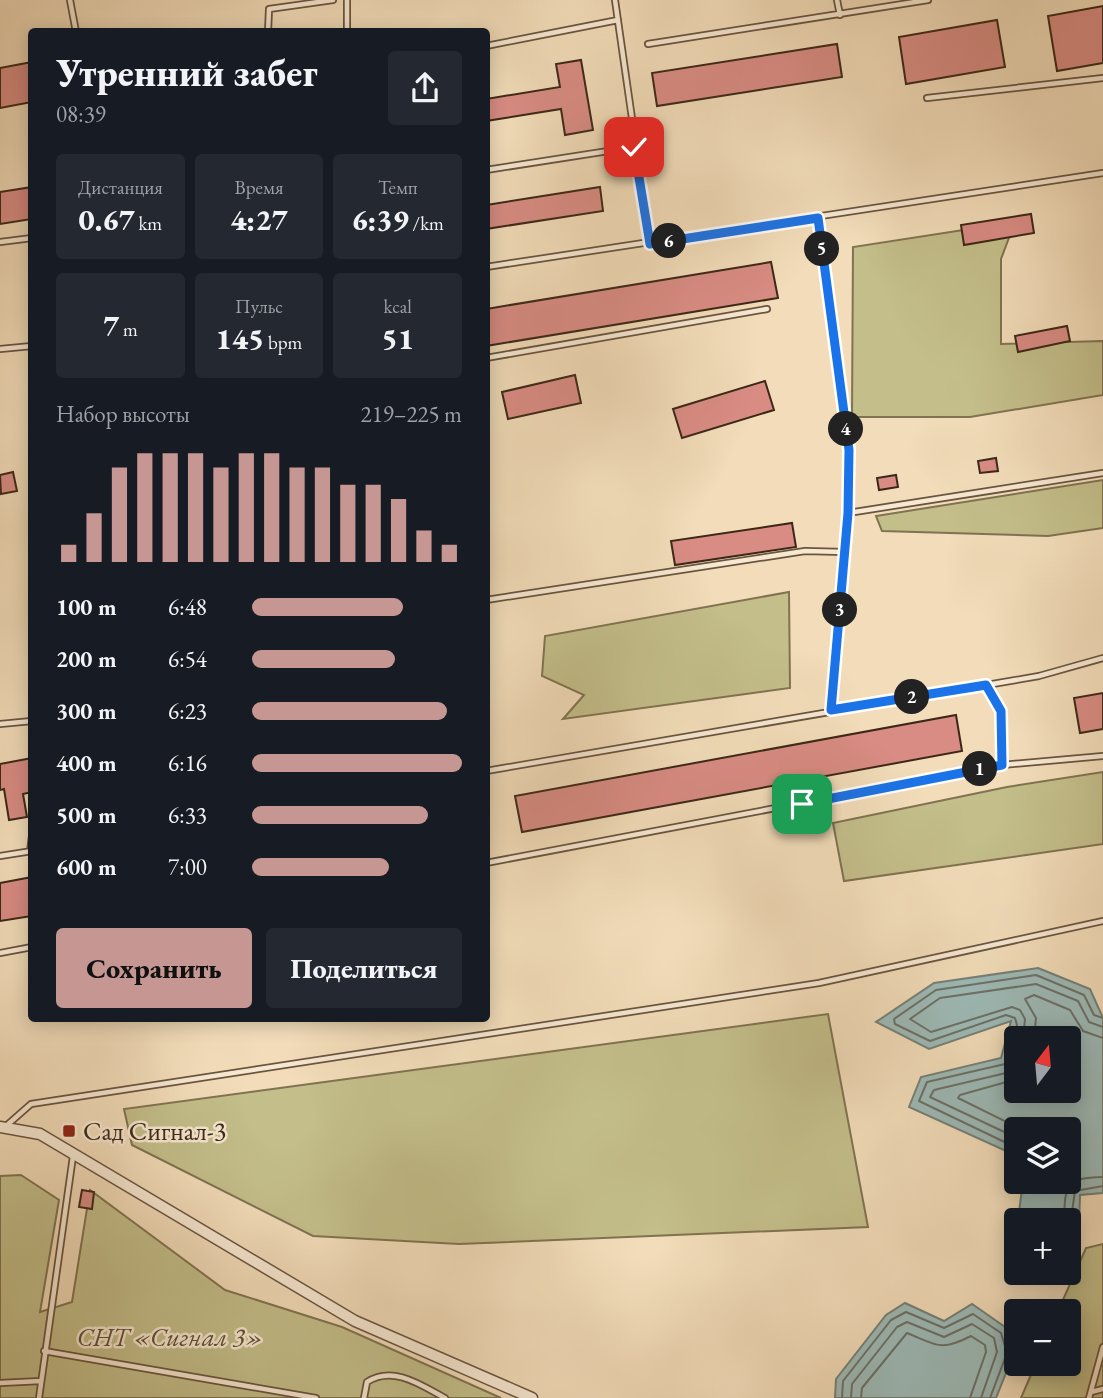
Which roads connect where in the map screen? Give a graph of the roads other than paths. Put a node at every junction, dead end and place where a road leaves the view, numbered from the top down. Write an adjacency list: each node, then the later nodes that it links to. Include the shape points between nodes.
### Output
1 (70, 0): 9 (lane)
2 (333, 0): 10 (lane, via 268,9)
3 (347, 0): 11 (lane)
4 (615, 0): 8 (lane)
5 (836, 0): 7 (lane)
6 (928, 0): 7 (lane)
7 (840, 15): 12 (lane)
8 (618, 20): 13 (lane); 16 (lane)
9 (75, 28)
10 (268, 28)
11 (347, 28)
12 (648, 44)
13 (490, 45)
14 (1103, 78): 15 (lane)
15 (927, 98)
16 (634, 147): 17 (lane); 22 (lane)
17 (490, 169)
18 (1103, 173): 19 (lane)
19 (818, 218): 22 (lane); 29 (lane, via 849,450)
20 (28, 238): 21 (lane)
21 (0, 242)
22 (650, 244): 23 (lane)
23 (490, 266)
24 (767, 309): 27 (lane)
25 (28, 346): 26 (lane)
26 (0, 349)
27 (490, 357)
28 (1103, 473): 29 (lane)
29 (848, 513): 30 (lane)
30 (845, 552): 31 (lane, via 805,551); 34 (lane)
31 (490, 599)
32 (1103, 658): 33 (lane)
33 (986, 685): 34 (lane); 38 (lane, via 1001,711)
34 (831, 710): 39 (lane)
35 (28, 721): 36 (lane)
36 (0, 724)
37 (1103, 756): 38 (lane)
38 (1002, 765): 42 (lane)
39 (490, 770)
40 (28, 851): 41 (lane)
41 (0, 856)
42 (490, 862)
43 (1103, 920): 46 (lane, via 818,983 31,1104)
44 (28, 948): 45 (lane)
45 (0, 953)
46 (3, 1127): 47 (street, via 40,1134)
47 (74, 1154): 49 (lane); 58 (street, via 355,1321)
48 (1103, 1347): 53 (lane)
49 (44, 1351): 50 (lane); 55 (lane)
50 (41, 1381): 51 (lane); 54 (lane)
51 (0, 1383)
52 (1103, 1389): 53 (lane)
53 (1090, 1395)
54 (38, 1398)
55 (316, 1398)
56 (364, 1398): 57 (lane, via 367,1382 377,1376 397,1376)
57 (445, 1398)
58 (532, 1398)

